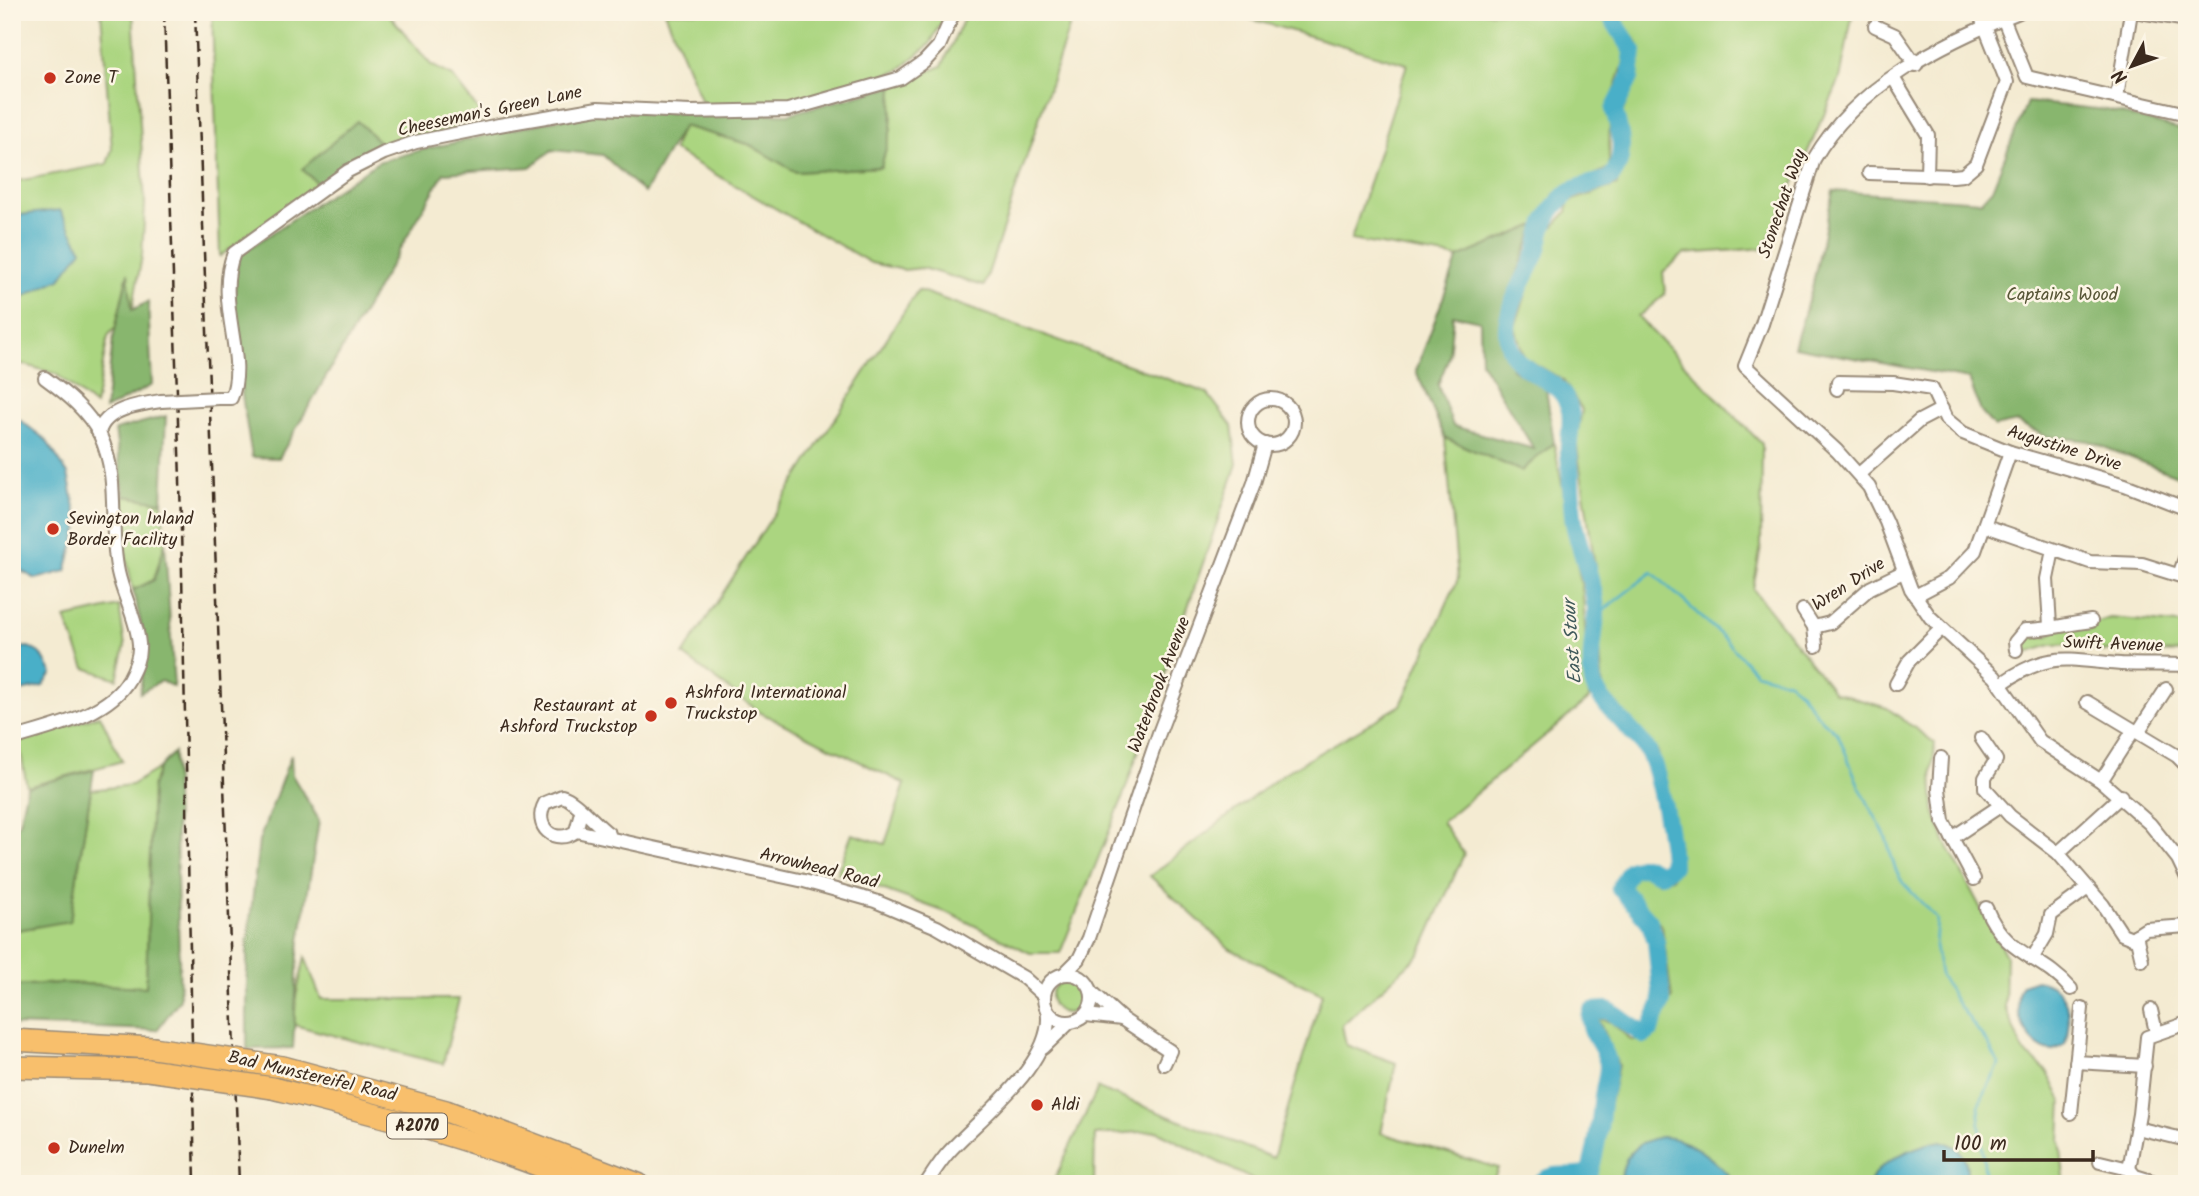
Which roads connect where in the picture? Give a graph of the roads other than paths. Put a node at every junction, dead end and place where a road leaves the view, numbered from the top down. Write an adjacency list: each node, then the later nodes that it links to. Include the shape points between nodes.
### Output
1 (954, 12): 20 (street, Cheeseman's Green Lane, bridge, via 939,46 901,78 788,110 598,108 416,142 384,153 348,171 234,253 227,270 226,296 236,376 230,398 161,401 121,411 103,422)
2 (1979, 12): 10 (street)
3 (2019, 12): 7 (street, Stonechat Way)
4 (2132, 12): 13 (street)
5 (2140, 12): 6 (street)
6 (2165, 14): 8 (street)
7 (2003, 15): 10 (street, Stonechat Way); 13 (street, via 2027,77)
8 (2187, 20)
9 (1875, 26): 11 (street, via 1895,35)
10 (1985, 26): 11 (street, Stonechat Way); 16 (street, via 2007,82 1984,146 1976,164 1963,175)
11 (1916, 65): 12 (street, Stonechat Way)
12 (1894, 79): 16 (street, via 1928,135); 23 (street, Stonechat Way, via 1843,117 1814,159 1745,366)
13 (2116, 96): 14 (street)
14 (2187, 114)
15 (1869, 173): 16 (street)
16 (1927, 176)
17 (45, 379): 20 (street, via 83,410)
18 (1837, 389): 19 (street, Augustine Drive, via 1838,382 1924,387 1936,392)
19 (1942, 409): 22 (street, Augustine Drive, via 1955,429); 23 (street, via 1919,421)
20 (99, 433): 45 (street, via 112,473 115,551 138,638 138,658 128,682 112,699)
21 (1265, 444): 62 (street, Waterbrook Avenue)
22 (2010, 452): 24 (street, Augustine Drive, via 2125,485); 25 (street)
23 (1859, 474): 28 (street, via 1886,522)
24 (2187, 509)
25 (1986, 526): 26 (street); 30 (street, via 1968,561 1949,578)
26 (2053, 550): 29 (street, via 2090,562 2142,564); 33 (street, via 2047,579)
27 (2187, 553): 29 (street)
28 (1903, 572): 30 (street); 34 (street, Wren Drive, via 1870,588 1829,623)
29 (2183, 577)
30 (1915, 596): 35 (street)
31 (1803, 610): 34 (street, Wren Drive)
32 (2091, 621): 33 (street)
33 (2050, 625): 37 (street, via 2020,633)
34 (1814, 627): 36 (street, Wren Drive)
35 (1941, 629): 39 (street); 40 (street)
36 (1816, 646)
37 (2016, 650)
38 (2187, 665): 40 (street, Swift Avenue, via 2070,658 2030,666)
39 (1896, 684)
40 (2001, 684): 48 (street, via 2040,741)
41 (2166, 689): 43 (street)
42 (2087, 702): 43 (street)
43 (2136, 731): 47 (street); 48 (street)
44 (1981, 738): 50 (street, via 1996,761 1985,778 1985,788)
45 (12, 739)
46 (1941, 758): 54 (street, via 1941,807)
47 (2187, 766)
48 (2101, 781): 49 (street)
49 (2121, 796): 55 (street); 57 (street, via 2169,845)
50 (2000, 806): 54 (street); 55 (street)
51 (581, 812): 52 (street); 52 (street, via 575,801 562,796 550,799 541,809 541,823 550,834 564,837); 53 (street, Arrowhead Road)
52 (576, 831): 53 (street, Arrowhead Road)
53 (612, 836): 65 (street, Arrowhead Road, via 875,901 937,927)
54 (1952, 838): 56 (street)
55 (2058, 853): 58 (street)
56 (1974, 878)
57 (2187, 878)
58 (2088, 888): 61 (street, via 2122,934); 63 (street, via 2051,915 2047,934)
59 (1986, 908): 63 (street, via 2006,942)
60 (2187, 926): 61 (street, via 2146,929)
61 (2136, 935): 64 (street)
62 (1089, 938): 66 (street, Waterbrook Avenue, via 1079,959); 67 (street, Waterbrook Avenue)
63 (2032, 959): 68 (street)
64 (2142, 960)
65 (1007, 966): 66 (street, Arrowhead Road, via 1036,977); 69 (street, Arrowhead Road)
66 (1059, 976): 67 (street, via 1077,975); 69 (street)
67 (1090, 987): 73 (street, via 1092,1004); 74 (street)
68 (2071, 989)
69 (1044, 996): 71 (street)
70 (2082, 1008): 80 (street)
71 (1046, 1009): 75 (street); 79 (street, via 1047,1027)
72 (2151, 1010): 77 (street)
73 (1086, 1015): 74 (street); 75 (street)
74 (1122, 1019): 81 (street, via 1170,1051)
75 (1070, 1022): 79 (street)
76 (2187, 1023): 77 (street)
77 (2156, 1032): 82 (street, via 2145,1043)
78 (12, 1040): 90 (highway, Bad Munstereifel Road / A2070, bridge, via 153,1048 283,1068 446,1111)
79 (1033, 1058): 91 (street, via 1003,1099 947,1154)
80 (2076, 1062): 82 (street); 84 (street)
81 (1164, 1064)
82 (2145, 1066): 85 (street)
83 (12, 1067): 89 (highway, Bad Munstereifel Road / A2070, bridge, via 148,1070 273,1088 431,1130 530,1161)
84 (2071, 1113)
85 (2137, 1128): 86 (street); 88 (street)
86 (2187, 1140)
87 (2100, 1162): 88 (street)
88 (2129, 1169): 92 (street, via 2138,1178)
89 (585, 1184)
90 (638, 1184)
91 (926, 1184)
92 (2161, 1184)

